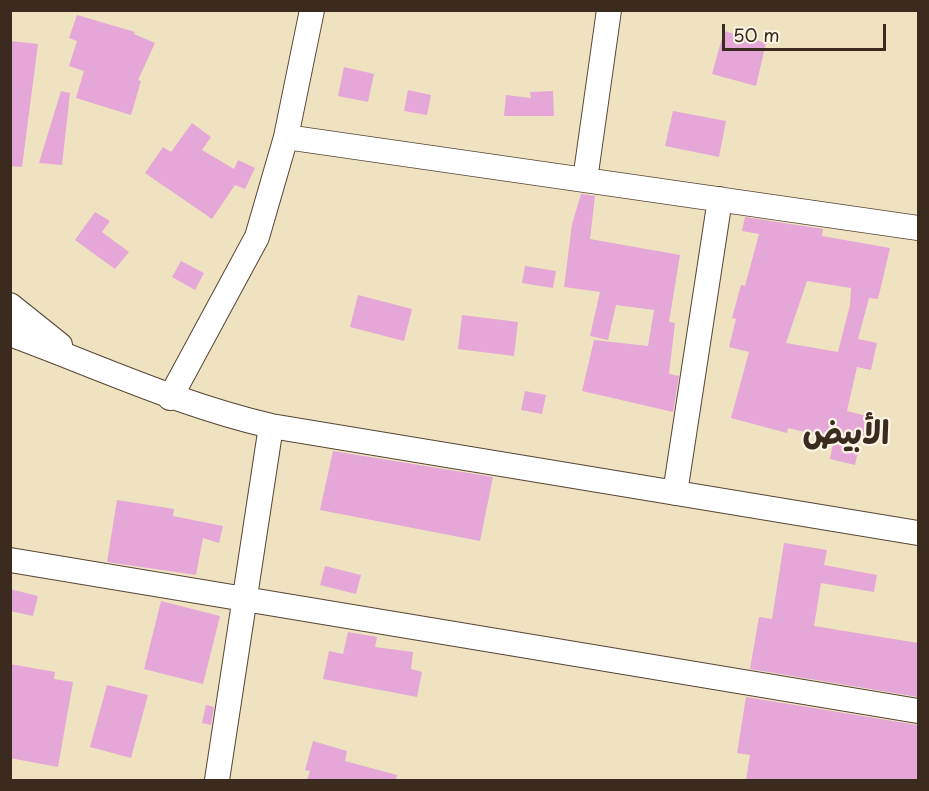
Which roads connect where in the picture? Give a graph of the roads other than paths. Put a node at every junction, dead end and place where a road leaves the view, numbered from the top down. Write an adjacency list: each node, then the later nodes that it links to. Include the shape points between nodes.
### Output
1 (312, 10): 3 (street)
2 (609, 10): 4 (street)
3 (286, 137): 4 (street); 10 (street, via 256,237)
4 (585, 180): 5 (street)
5 (720, 199): 6 (street); 12 (street)
6 (918, 228)
7 (10, 304): 9 (street)
8 (10, 334): 9 (street)
9 (75, 358): 10 (street)
10 (170, 398): 11 (street)
11 (271, 426): 12 (street); 15 (street)
12 (675, 492): 13 (street)
13 (918, 533)
14 (10, 560): 15 (street)
15 (244, 600): 16 (street); 17 (street)
16 (918, 711)
17 (217, 780)

